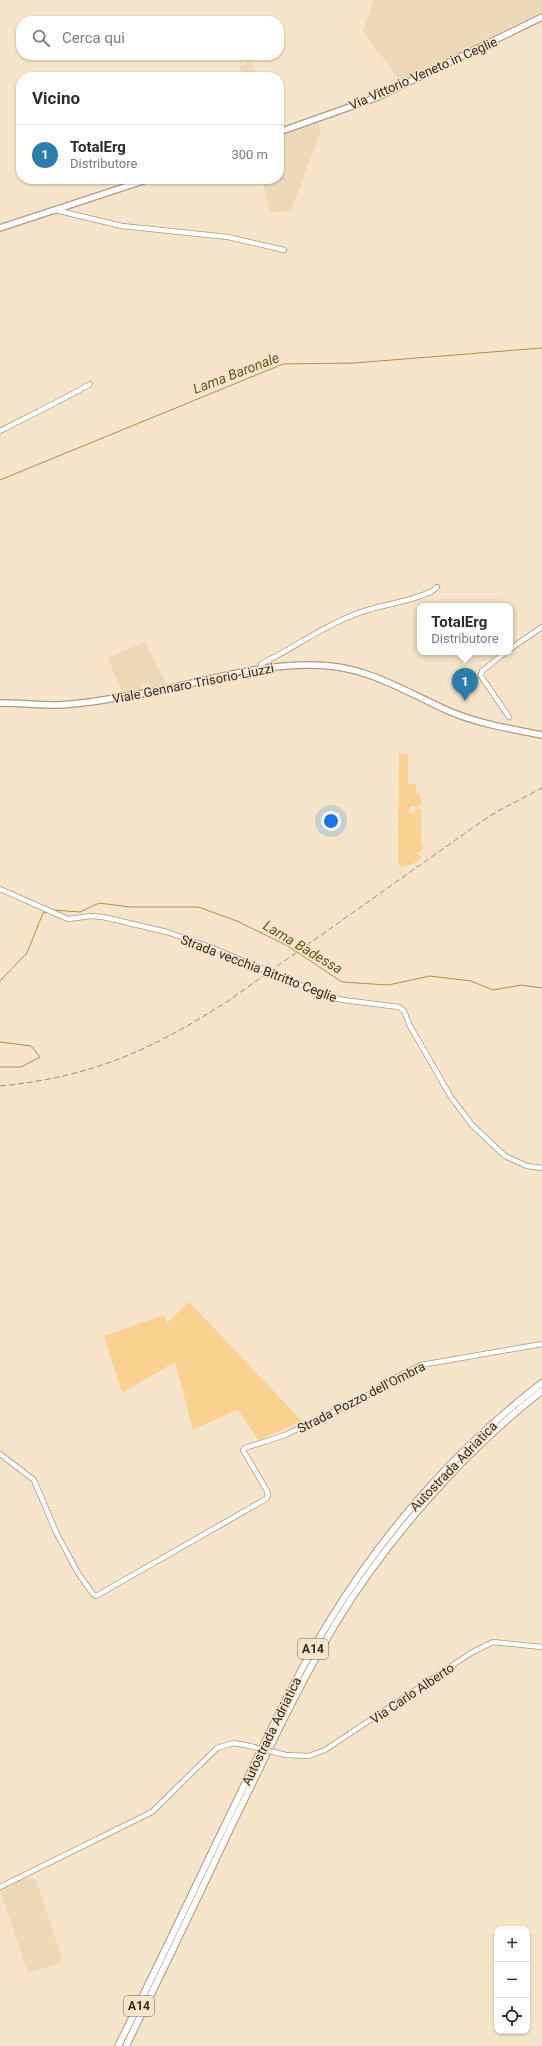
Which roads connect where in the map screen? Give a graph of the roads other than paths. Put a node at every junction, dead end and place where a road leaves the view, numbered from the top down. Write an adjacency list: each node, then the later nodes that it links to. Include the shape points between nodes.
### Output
1 (542, 17): 2 (main road, Via Vittorio Veneto in Ceglie, via 378,97)
2 (284, 130)
3 (134, 184): 4 (main road)
4 (55, 210): 5 (main road); 6 (street, via 122,226 228,237)
5 (0, 228)
6 (284, 250)
7 (90, 384): 8 (street)
8 (0, 431)
9 (437, 587): 13 (street, via 409,599 353,614 261,664)
10 (542, 627): 11 (street)
11 (513, 647)
12 (502, 655): 15 (street, via 482,671 481,676)
13 (261, 669): 14 (main road, Viale Gennaro Trisorio-Liuzzi, via 89,702 42,705); 16 (main road, Viale Gennaro Trisorio-Liuzzi, via 316,665 344,668 384,681 475,721)
14 (0, 703)
15 (509, 717)
16 (542, 735)
17 (0, 890): 18 (street, Strada vecchia Bitritto Ceglie, via 68,919 103,917 167,932 210,947 324,996 399,1007 404,1011 410,1026 462,1114 505,1156 527,1166)
18 (542, 1168)
19 (542, 1344): 22 (street, Strada Pozzo dell'Ombra, via 421,1365 372,1393 285,1436 245,1448 243,1450 267,1491 266,1499 96,1596 78,1572 56,1532 34,1480)
20 (542, 1383): 26 (highway, Autostrada Adriatica / A14, via 496,1420 432,1486 384,1542 333,1615 277,1717)
21 (542, 1392): 25 (highway, Autostrada Adriatica / A14, via 488,1438 425,1503 364,1580 337,1621 275,1736)
22 (0, 1454)
23 (542, 1647): 24 (street, Via Carlo Alberto, bridge, via 493,1642 471,1653 325,1750 309,1756 286,1755 233,1743 217,1748 152,1812)
24 (0, 1888)
25 (147, 2004): 27 (highway, Autostrada Adriatica / A14); 28 (highway, A14)
26 (118, 2046)
27 (126, 2046)
28 (130, 2046)

